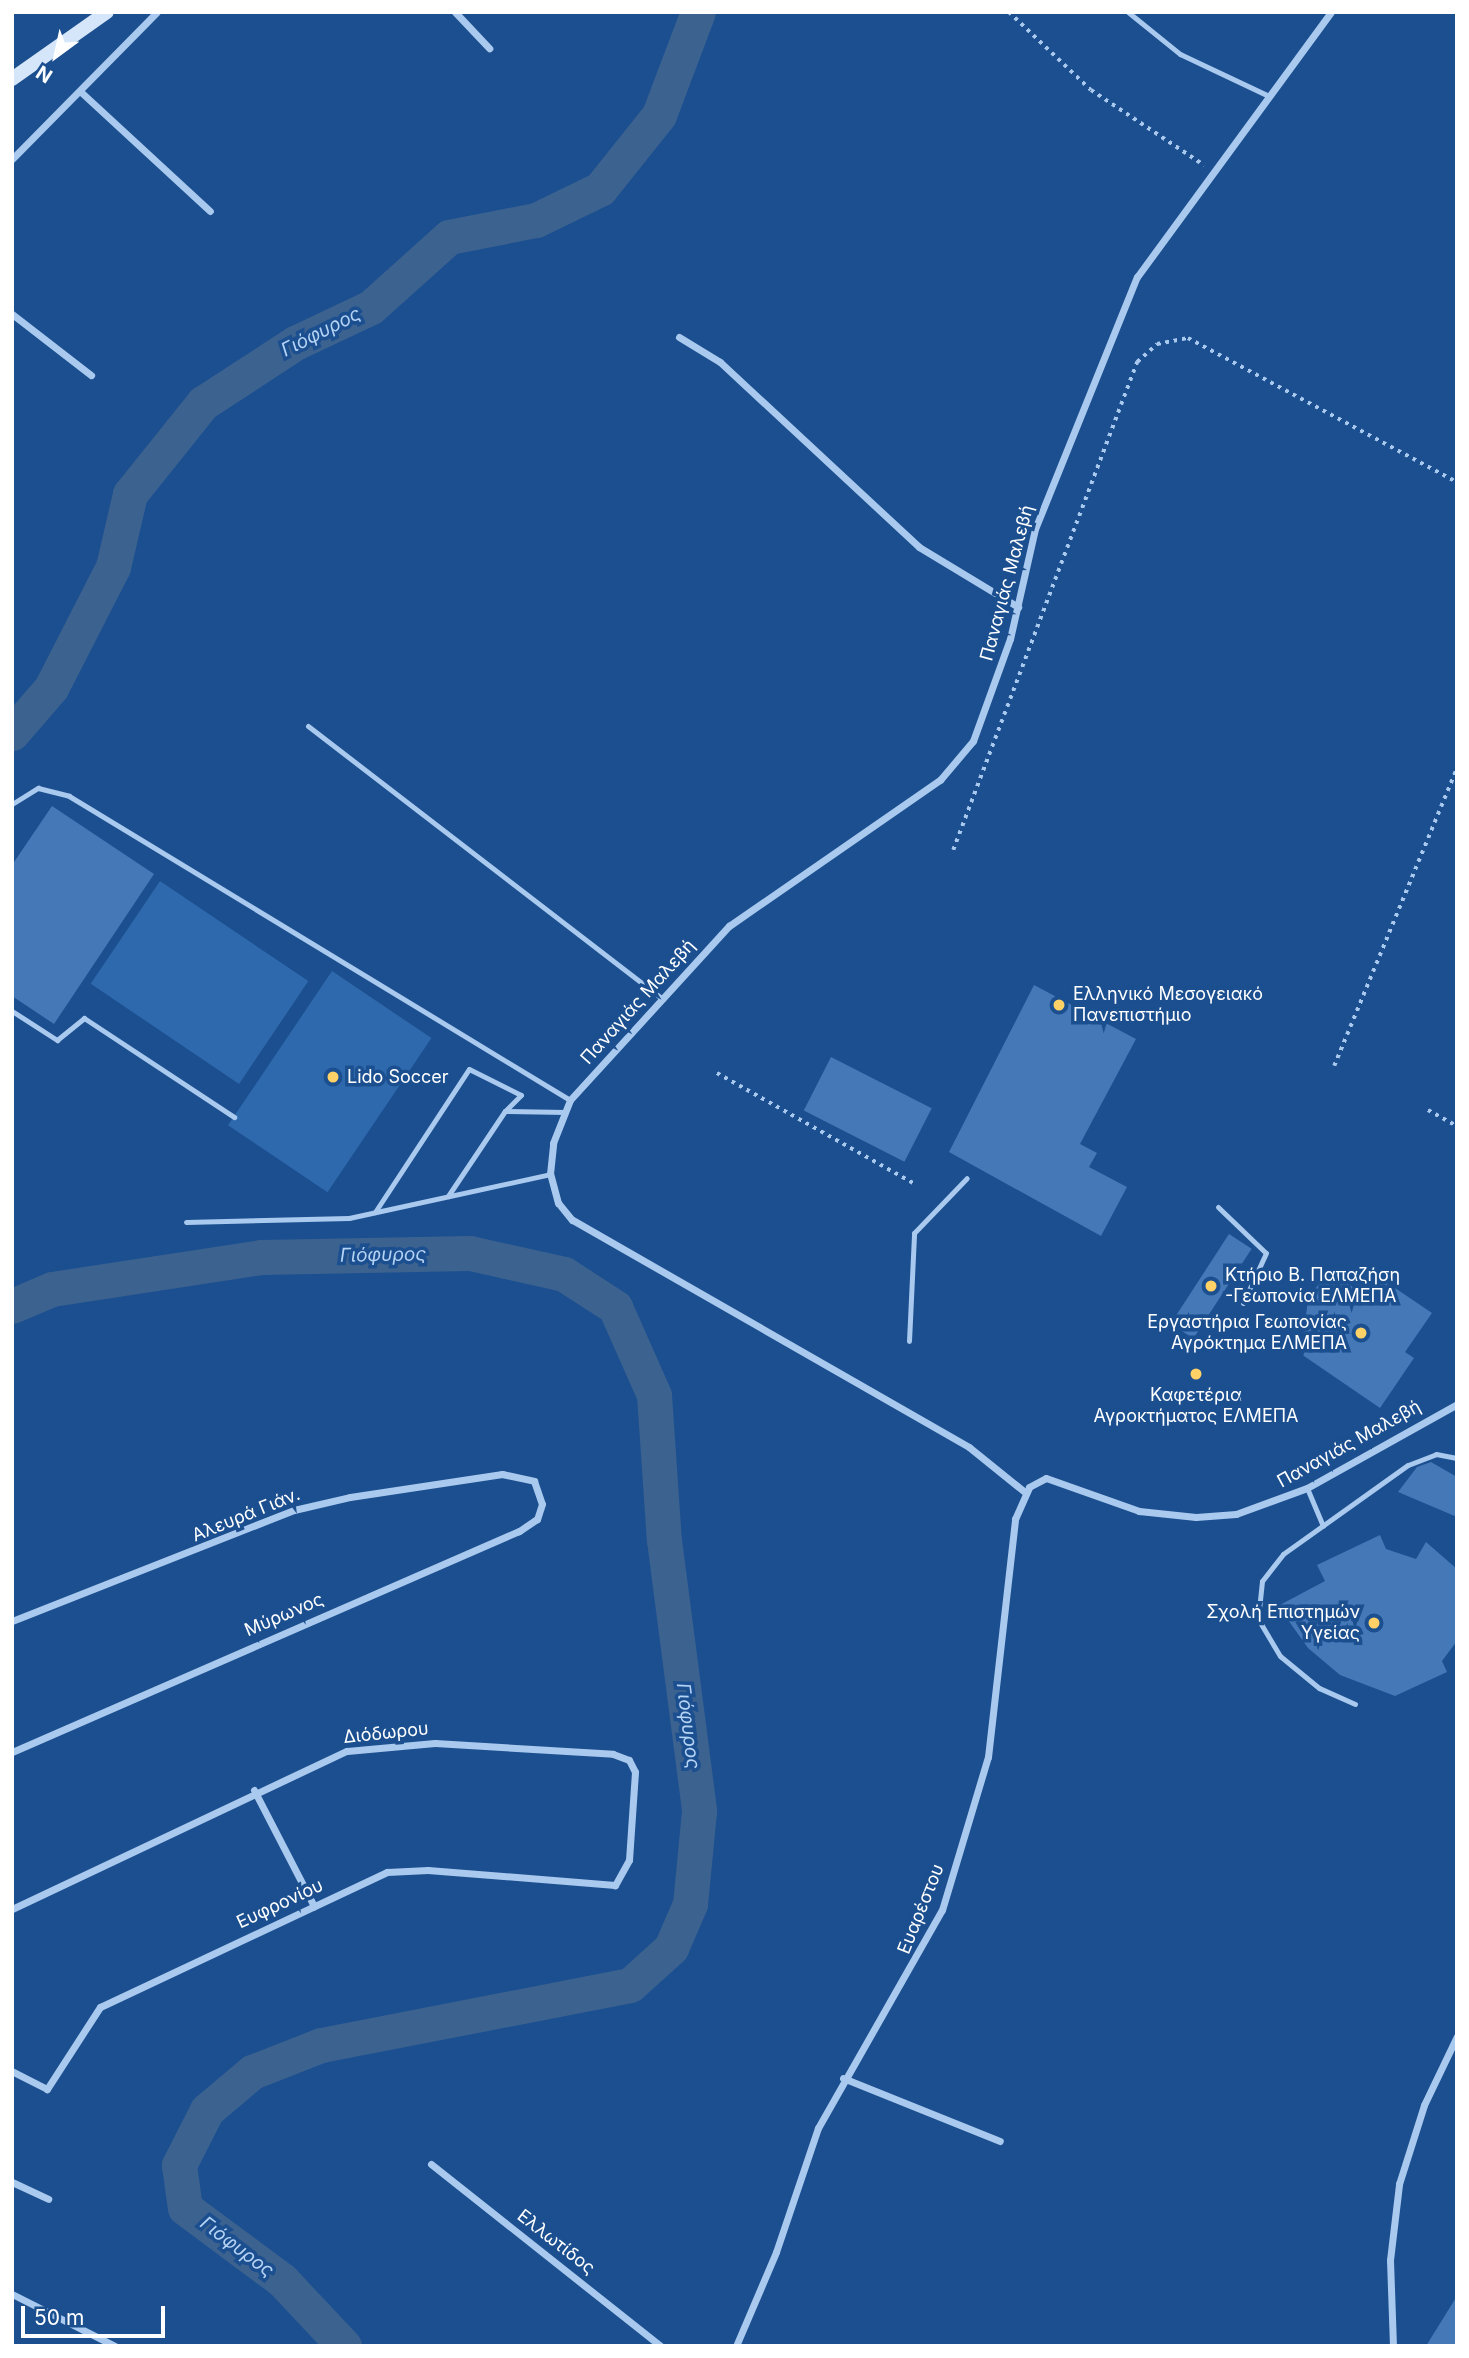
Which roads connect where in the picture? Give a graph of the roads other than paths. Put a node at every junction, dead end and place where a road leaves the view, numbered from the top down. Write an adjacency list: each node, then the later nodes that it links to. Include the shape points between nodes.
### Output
1 (107, 12): 7 (street)
2 (157, 12): 8 (street)
3 (455, 12): 6 (street)
4 (1128, 12): 9 (lane, via 1180,54)
5 (1331, 12): 9 (street, Παναγιάς Μαλεβή)
6 (489, 48)
7 (12, 79)
8 (82, 93): 10 (street); 11 (street)
9 (1269, 96): 15 (street, Παναγιάς Μαλεβή, via 1211,170 1131,290 1062,453 1035,529)
10 (12, 159)
11 (210, 211)
12 (12, 314): 14 (street)
13 (679, 337): 15 (street, via 720,362 919,547)
14 (91, 375)
15 (1018, 607): 18 (street, Παναγιάς Μαλεβή, via 982,721 940,780 729,926)
16 (308, 726): 18 (lane)
17 (12, 804): 20 (lane, via 38,788 69,796)
18 (663, 999): 20 (street, Παναγιάς Μαλεβή)
19 (12, 1011): 23 (lane, via 57,1040 84,1018)
20 (570, 1100): 22 (street, Παναγιάς Μαλεβή)
21 (505, 1111): 22 (lane); 26 (lane); 28 (lane, via 521,1095 469,1069)
22 (566, 1112): 24 (street, Παναγιάς Μαλεβή)
23 (234, 1117)
24 (550, 1174): 26 (lane); 36 (street, via 558,1203 572,1220 969,1447)
25 (967, 1178): 31 (lane, via 914,1233)
26 (448, 1196): 28 (lane)
27 (1217, 1207): 30 (lane, via 1265,1253)
28 (374, 1213): 29 (lane)
29 (187, 1222)
30 (1243, 1303)
31 (909, 1341)
32 (1457, 1404): 35 (street, Παναγιάς Μαλεβή)
33 (1457, 1458): 37 (lane, via 1420,1458)
34 (537, 1488): 38 (street, Αλευρά Γιάν., via 530,1479 502,1474 408,1485 294,1510); 40 (street, Μύρωνος, via 541,1513 519,1531)
35 (1307, 1488): 36 (street, Παναγιάς Μαλεβή, via 1250,1511 1196,1517 1123,1507 1046,1478); 37 (lane)
36 (1026, 1493): 47 (street, Ευαρέστου, via 1013,1533 992,1737 969,1826 925,1949)
37 (1323, 1527): 39 (lane, via 1266,1572 1258,1619 1294,1670)
38 (12, 1621)
39 (1355, 1704)
40 (12, 1752)
41 (254, 1790): 42 (street, Διόδωρου, via 347,1751 391,1745 620,1755 632,1763 635,1780 630,1852); 43 (street); 44 (street, Διόδωρου)
42 (619, 1882): 43 (street, Ευφρονίου, via 596,1886 396,1870)
43 (314, 1906): 46 (street, Ευφρονίου, via 100,2007 47,2089)
44 (12, 1909)
45 (1457, 2036): 56 (street, via 1424,2105 1398,2192 1390,2260)
46 (12, 2071)
47 (844, 2078): 48 (street); 55 (street, Ευαρέστου, via 810,2144 776,2252)
48 (1000, 2141)
49 (431, 2164): 54 (street, Ελλωτίδος)
50 (12, 2182): 51 (street)
51 (48, 2199)
52 (12, 2294): 53 (street)
53 (116, 2346)
54 (661, 2346)
55 (736, 2346)
56 (1392, 2346)

